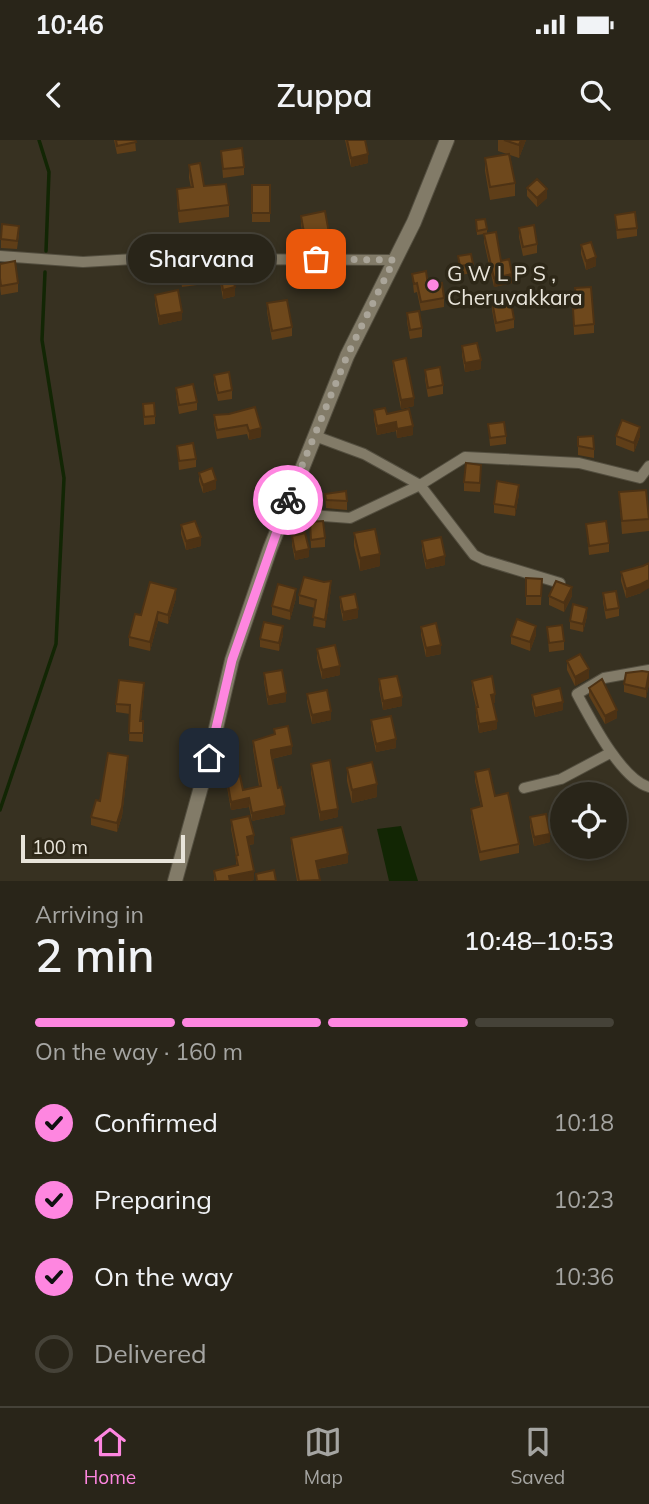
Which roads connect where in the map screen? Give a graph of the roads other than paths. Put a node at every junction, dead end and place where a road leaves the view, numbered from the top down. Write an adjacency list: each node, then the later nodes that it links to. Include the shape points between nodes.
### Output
1 (447, 140): 3 (main road)
2 (0, 256): 3 (street, via 83,262)
3 (394, 260): 4 (main road, via 347,356)
4 (315, 436): 6 (street, via 364,454); 7 (main road)
5 (649, 466): 6 (street, via 640,478 579,463 465,457)
6 (420, 485): 7 (street, via 350,518); 8 (street, via 474,555)
7 (284, 513): 13 (main road, via 232,660)
8 (560, 583)
9 (649, 670): 10 (street, via 604,678 577,694)
10 (610, 753): 11 (street, via 639,784); 12 (street, via 561,779)
11 (649, 787)
12 (524, 789)
13 (175, 881)

